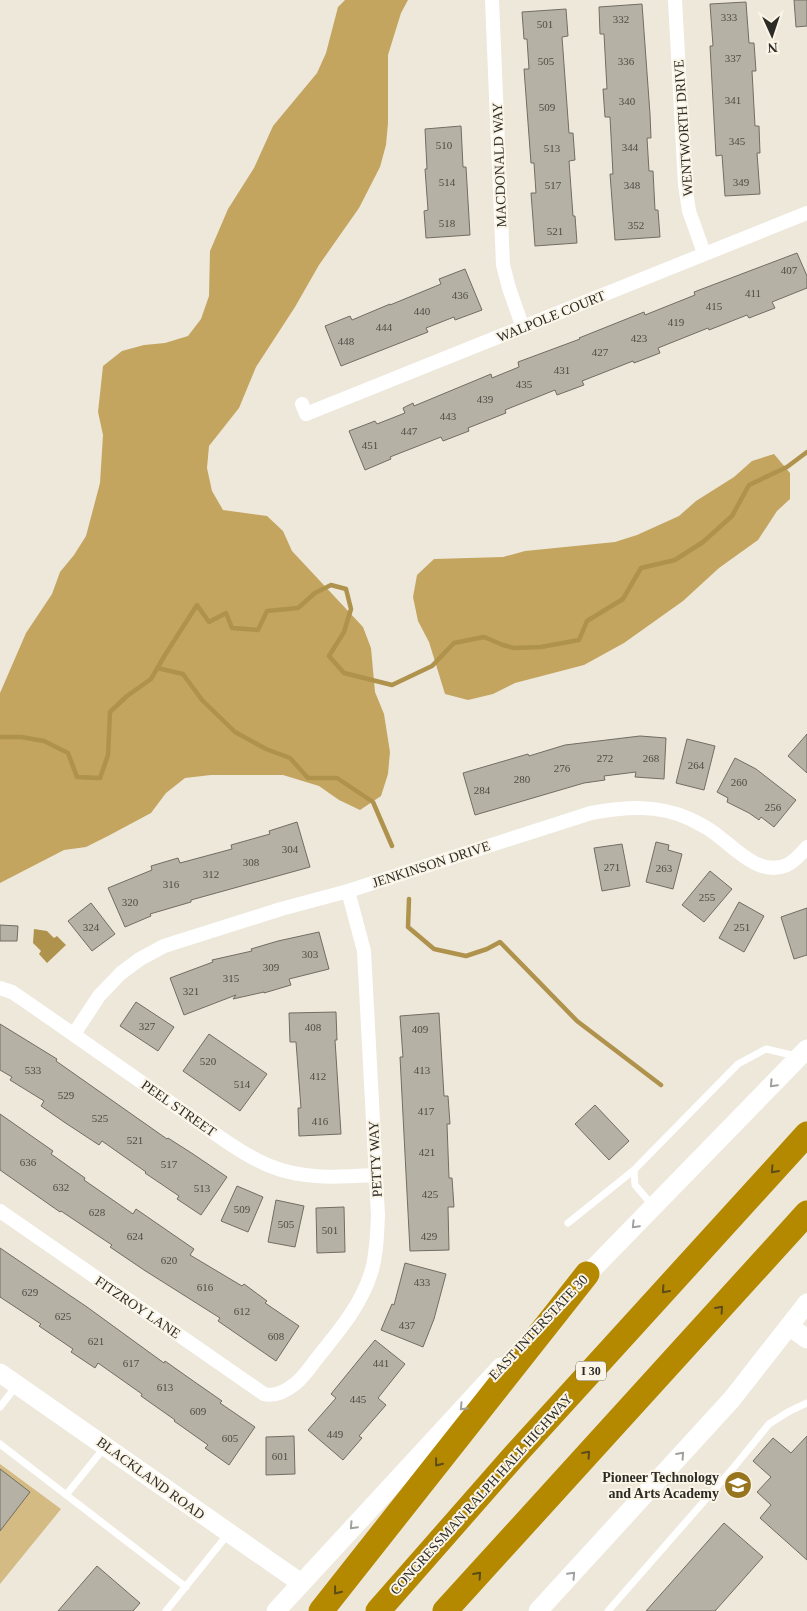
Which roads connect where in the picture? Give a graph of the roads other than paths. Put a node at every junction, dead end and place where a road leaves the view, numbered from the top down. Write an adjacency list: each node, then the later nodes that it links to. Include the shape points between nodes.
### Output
1 (492, 0): 5 (street, MACDONALD WAY, via 503,265)
2 (676, 0): 4 (street, WENTWORTH DRIVE, via 685,185 689,211)
3 (807, 213): 4 (street, WALPOLE COURT)
4 (704, 253): 5 (street, WALPOLE COURT)
5 (523, 328): 6 (street, WALPOLE COURT, via 306,414)
6 (302, 404)
7 (807, 847): 8 (street, JENKINSON DRIVE, via 796,860 786,865 762,866 689,818 668,811 619,808 591,813)
8 (348, 891): 10 (street, JENKINSON DRIVE, via 164,946 122,972 100,996); 14 (street, PETTY WAY, via 364,950)
9 (0, 988): 10 (street, PEEL STREET, via 12,992)
10 (74, 1034): 14 (street, PEEL STREET, via 202,1125 271,1167 317,1177)
11 (803, 1053): 13 (lane, via 766,1049 738,1064); 15 (main road, EAST INTERSTATE 30, one-way to 15)
12 (807, 1134): 37 (highway, CONGRESSMAN RALPH HALL HIGHWAY / I 30, one-way to 37, via 520,1448)
13 (634, 1170): 15 (lane, via 635,1185); 18 (lane)
14 (376, 1175): 25 (street, PETTY WAY, via 378,1215 375,1250 365,1288 350,1315 309,1369 296,1384)
15 (653, 1207): 19 (main road, EAST INTERSTATE 30, one-way to 19)
16 (0, 1211): 25 (street, FITZROY LANE, via 264,1394)
17 (807, 1213): 38 (highway, one-way to 17)
18 (568, 1223)
19 (587, 1274): 32 (main road, EAST INTERSTATE 30, one-way to 32); 36 (highway, one-way to 36)
20 (806, 1306): 21 (main road)
21 (789, 1326): 22 (main road); 39 (main road, one-way to 21, via 732,1400)
22 (807, 1339)
23 (0, 1373): 24 (main road, BLACKLAND ROAD)
24 (17, 1385): 27 (lane); 29 (main road, BLACKLAND ROAD)
25 (278, 1394)
26 (807, 1403): 40 (lane, via 769,1424)
27 (0, 1406)
28 (0, 1444): 30 (lane)
29 (106, 1446): 30 (lane); 31 (main road, BLACKLAND ROAD)
30 (66, 1495): 33 (lane)
31 (229, 1534): 32 (main road, BLACKLAND ROAD); 33 (lane)
32 (301, 1583): 35 (main road, EAST INTERSTATE 30)
33 (186, 1587): 34 (lane)
34 (166, 1611)
35 (276, 1611)
36 (321, 1611)
37 (378, 1611)
38 (445, 1611)
39 (538, 1611)
40 (608, 1611)

